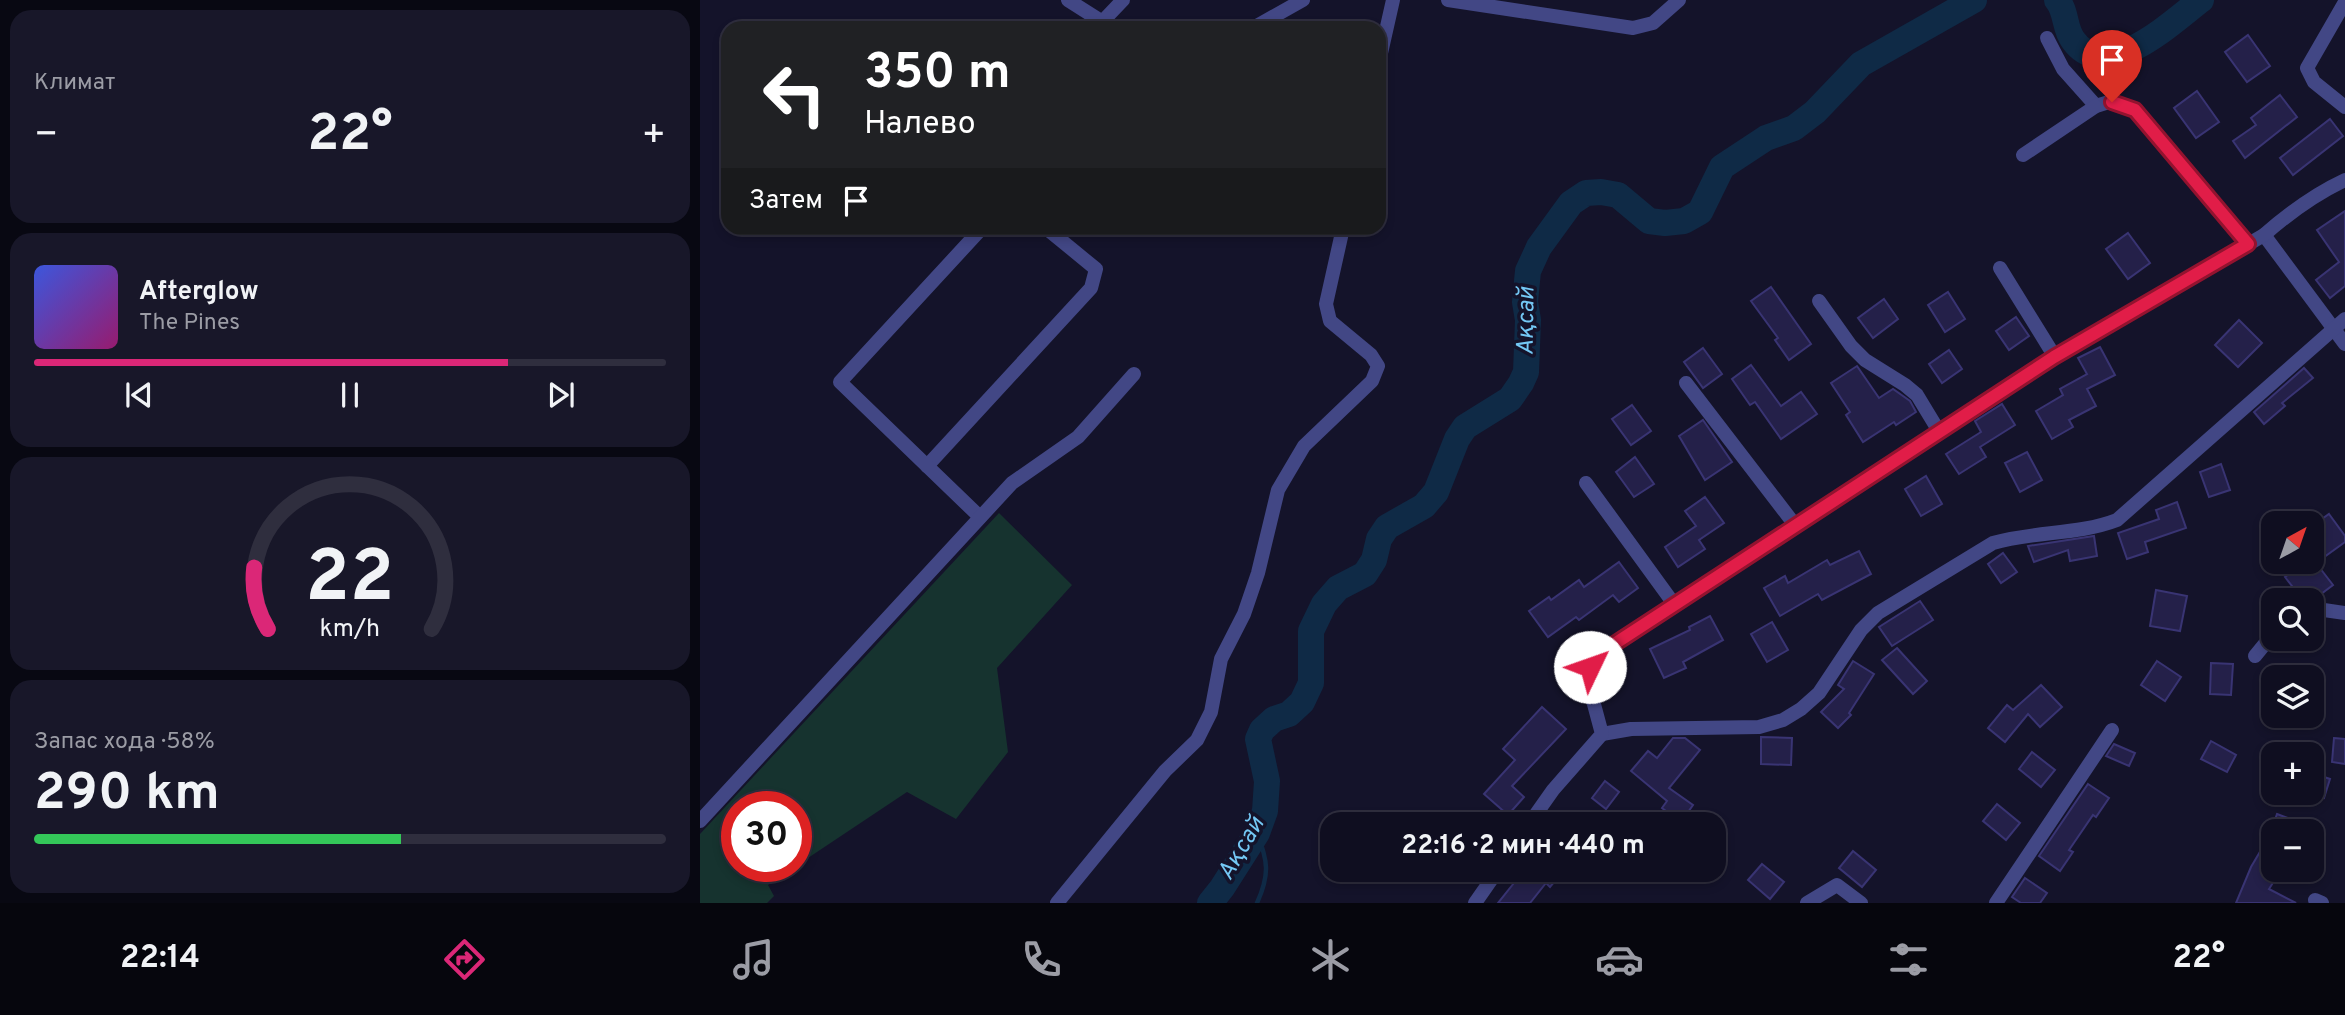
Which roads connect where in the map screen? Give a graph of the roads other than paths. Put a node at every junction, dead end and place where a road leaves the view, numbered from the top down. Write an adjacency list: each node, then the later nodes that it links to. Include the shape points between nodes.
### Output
1 (1068, 0): 8 (street)
2 (1123, 0): 9 (street)
3 (1303, 0): 10 (street)
4 (1393, 0): 11 (street)
5 (1448, 0): 6 (street, via 1633,28 1653,23)
6 (1679, 0)
7 (2345, 2): 14 (street, via 2306,68 2314,82)
8 (1101, 21)
9 (1110, 21)
10 (1266, 21)
11 (1386, 31)
12 (2047, 38): 13 (street, via 2063,69)
13 (2096, 106): 15 (street); 21 (street, via 2112,102 2135,110)
14 (2345, 107)
15 (2023, 155)
16 (2345, 180): 20 (street, via 2313,196)
17 (976, 235): 31 (street, via 840,382)
18 (1055, 235): 31 (street, via 1096,269 1091,288)
19 (1341, 235): 45 (street, via 1326,303 1330,321 1378,366 1373,380 1304,446 1278,490 1258,573 1221,659 1211,712 1197,740 1165,771)
20 (2264, 235): 21 (street); 25 (street)
21 (2248, 244): 27 (street)
22 (2000, 268): 27 (street)
23 (1819, 302): 30 (street, via 1865,360 1917,395)
24 (2345, 318): 25 (street)
25 (2333, 328): 26 (street); 41 (street, via 2118,520 2101,527 1993,543 1878,614 1861,630 1819,692 1783,720 1759,727 1631,729)
26 (2345, 344)
27 (2054, 357): 30 (street)
28 (1134, 374): 33 (street, via 1078,437 1012,483)
29 (1686, 383): 34 (street)
30 (1940, 433): 34 (street)
31 (926, 466): 33 (street)
32 (1586, 483): 35 (street)
33 (980, 517): 43 (street)
34 (1796, 525): 35 (street)
35 (1675, 604): 41 (street, via 1602,652 1590,667 1588,682)
36 (2324, 610): 37 (street)
37 (2345, 613)
38 (2261, 649): 39 (street)
39 (2255, 656)
40 (2112, 730): 49 (street)
41 (1602, 734): 42 (street)
42 (1537, 812)
43 (700, 821)
44 (1490, 882): 46 (street)
45 (1057, 903)
46 (1475, 903)
47 (1807, 903): 48 (street, via 1837,884)
48 (1861, 903)
49 (1996, 903)

